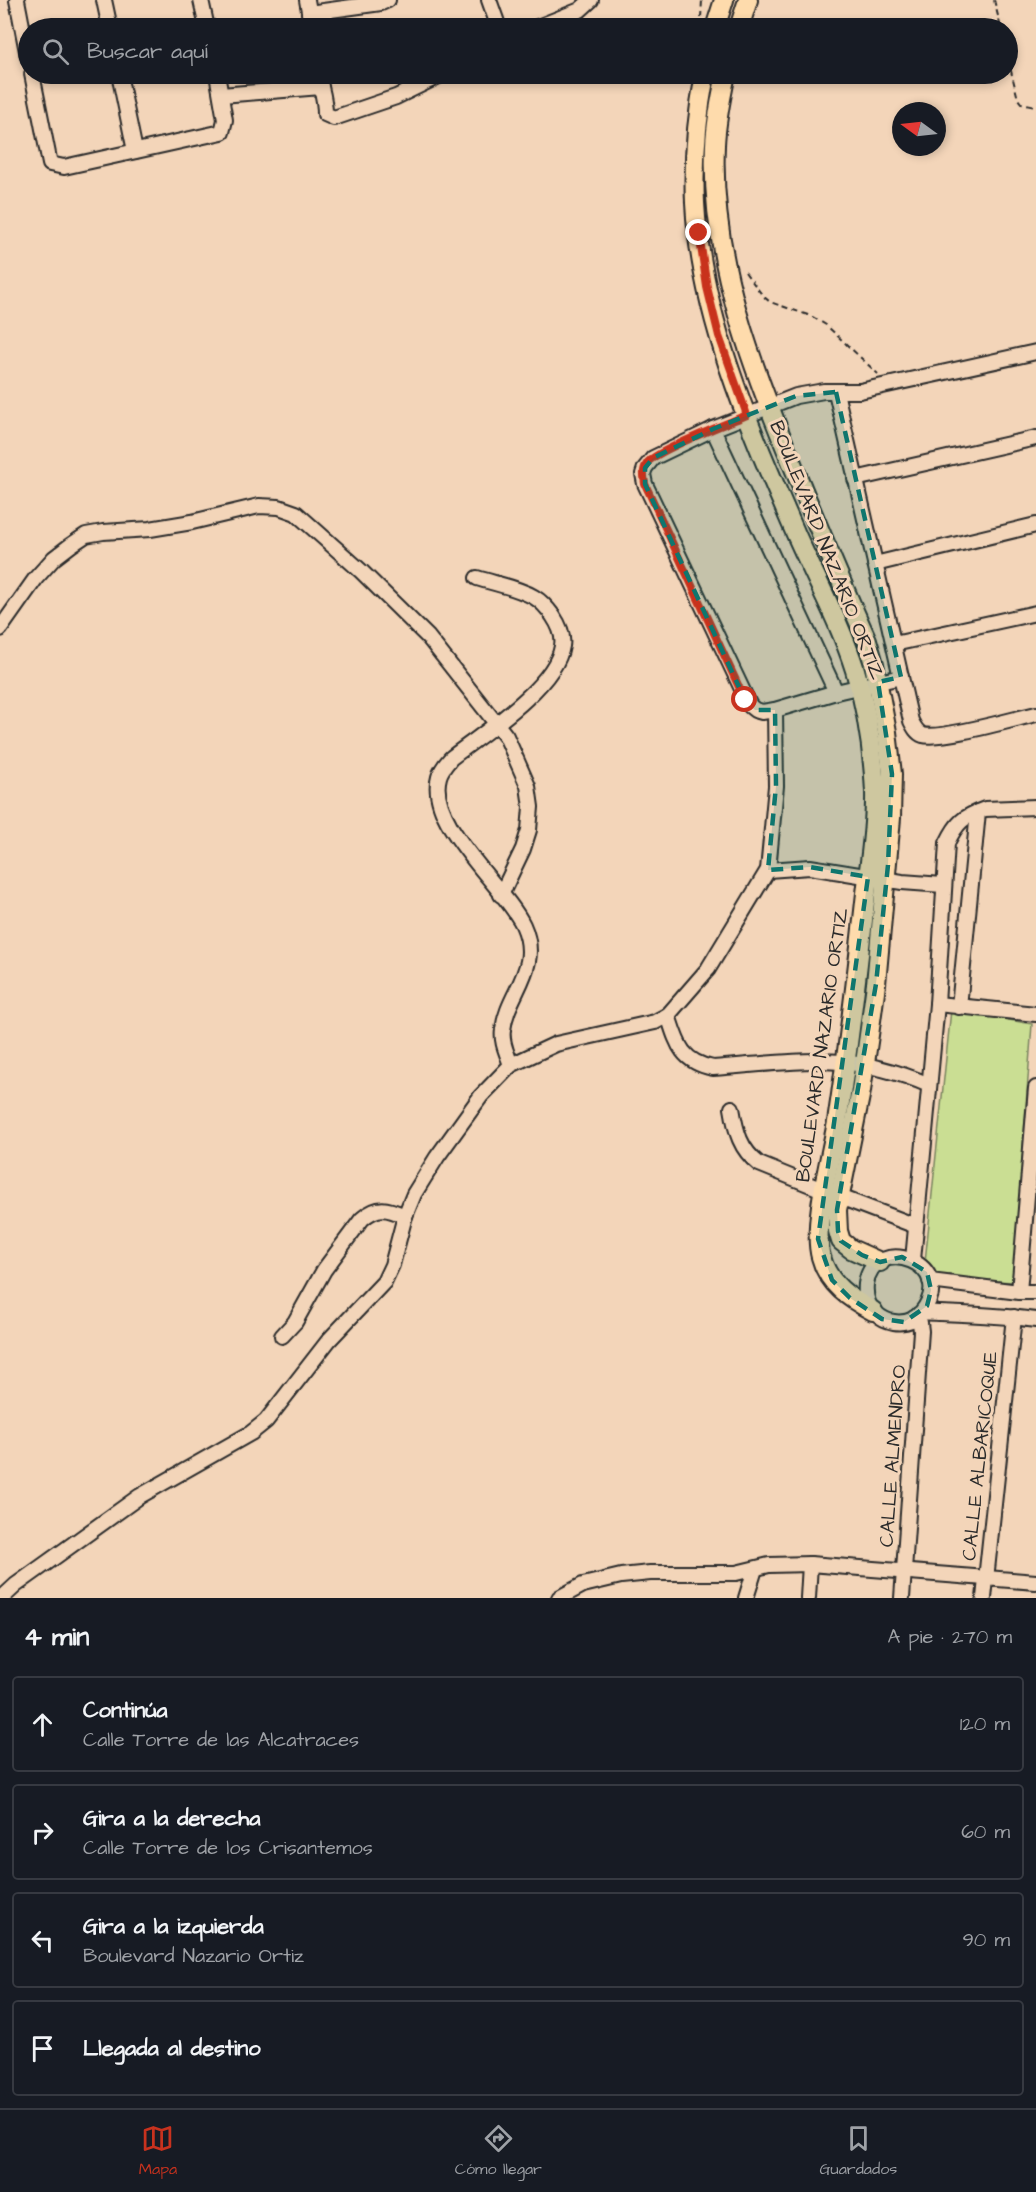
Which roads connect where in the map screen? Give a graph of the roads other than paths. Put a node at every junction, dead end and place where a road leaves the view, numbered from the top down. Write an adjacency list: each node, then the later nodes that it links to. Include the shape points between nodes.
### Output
1 (17, 0): 10 (street)
2 (104, 0): 11 (street)
3 (201, 0): 12 (street)
4 (388, 0): 9 (street)
5 (489, 0): 13 (street)
6 (591, 0): 14 (street, via 580,10)
7 (724, 0): 15 (main road)
8 (747, 0): 16 (main road)
9 (308, 6)
10 (20, 18)
11 (108, 18)
12 (205, 18)
13 (495, 18)
14 (560, 18)
15 (713, 18)
16 (742, 18)
17 (34, 84): 25 (street, via 50,164 64,166)
18 (121, 84): 25 (street)
19 (219, 84): 24 (street)
20 (423, 84): 23 (street, via 339,118 325,114)
21 (703, 84): 29 (main road, BOULEVARD NAZARIO ORTIZ, via 696,147 696,214 719,336)
22 (724, 84): 28 (main road, BOULEVARD NAZARIO ORTIZ, via 715,145 717,209 731,288)
23 (321, 86): 24 (street)
24 (222, 95): 25 (street, via 222,132)
25 (135, 151)
26 (1036, 352): 27 (street, via 860,391)
27 (836, 392): 28 (street, via 806,394); 32 (street)
28 (768, 407): 29 (street); 40 (main road, BOULEVARD NAZARIO ORTIZ, via 867,640)
29 (747, 415): 30 (street); 41 (main road, BOULEVARD NAZARIO ORTIZ)
30 (713, 429): 42 (street); 43 (street, via 653,458 643,474 645,484 745,700 755,710)
31 (1036, 438): 32 (street)
32 (855, 479): 34 (street)
33 (1036, 525): 34 (street)
34 (875, 564): 38 (street)
35 (477, 578): 45 (street, via 536,598 560,627 562,644 558,660 547,678)
36 (1036, 613): 38 (street)
37 (0, 629): 45 (street, via 54,558 86,535 192,522 259,506 279,507 296,513 314,528 428,637)
38 (894, 644): 39 (street)
39 (901, 676): 40 (street); 44 (street, via 911,721 920,734 955,733)
40 (878, 682): 41 (street); 50 (main road, BOULEVARD NAZARIO ORTIZ, via 892,774)
41 (859, 687): 42 (street); 49 (main road, BOULEVARD NAZARIO ORTIZ, via 873,754 875,807)
42 (836, 692): 43 (street)
43 (775, 710): 48 (street, via 776,786)
44 (1036, 714)
45 (495, 724): 52 (street, via 517,759 531,807 523,849); 52 (street, via 451,758 442,768 438,787 446,817)
46 (1036, 807): 47 (street)
47 (978, 812): 51 (street, via 962,819 946,843); 54 (street)
48 (768, 870): 49 (street, via 810,867); 56 (street, via 708,969)
49 (868, 877): 50 (street); 57 (main road, BOULEVARD NAZARIO ORTIZ)
50 (886, 880): 51 (street); 58 (main road, BOULEVARD NAZARIO ORTIZ)
51 (943, 885): 53 (street)
52 (501, 895): 59 (street, via 523,925 527,940 526,974 503,1029 503,1043)
53 (937, 1004): 54 (street); 60 (street)
54 (959, 1007): 55 (street)
55 (1036, 1014)
56 (668, 1016): 57 (street, via 676,1042 686,1056 701,1066); 59 (street, via 640,1027 556,1044)
57 (845, 1061): 58 (street); 63 (main road, BOULEVARD NAZARIO ORTIZ)
58 (865, 1064): 60 (street); 63 (main road, BOULEVARD NAZARIO ORTIZ)
59 (511, 1065): 64 (street, via 481,1096 437,1157)
60 (929, 1085): 65 (street)
61 (1036, 1088): 69 (street)
62 (732, 1108): 63 (street, via 741,1145 759,1164)
63 (832, 1194): 65 (street); 67 (main road, BOULEVARD NAZARIO ORTIZ, via 841,1241); 71 (main road, BOULEVARD NAZARIO ORTIZ, via 818,1239 821,1258 832,1280 850,1299)
64 (405, 1216): 75 (street, via 386,1208 362,1219); 82 (street, via 384,1282 329,1340 266,1421 251,1434 140,1496)
65 (916, 1226): 66 (street)
66 (913, 1260): 67 (street, via 891,1257); 68 (street, via 927,1272)
67 (880, 1262): 71 (street, via 872,1269 865,1291)
68 (930, 1281): 69 (street); 72 (street, via 930,1298)
69 (1019, 1292): 70 (street)
70 (1036, 1292)
71 (873, 1311): 72 (street, via 893,1322)
72 (918, 1316): 73 (street); 78 (street, CALLE ALMENDRO, via 921,1331)
73 (1014, 1317): 74 (street); 79 (street, CALLE ALBARICOQUE)
74 (1036, 1320)
75 (282, 1336)
76 (810, 1564): 77 (street); 78 (street); 81 (street)
77 (755, 1569): 83 (street, via 736,1573 621,1576 583,1585); 84 (street)
78 (904, 1571): 79 (street); 86 (street, CALLE ALMENDRO)
79 (986, 1578): 80 (street); 87 (street, CALLE ALBARICOQUE)
80 (1036, 1582)
81 (808, 1591): 85 (street)
82 (3, 1598)
83 (559, 1598)
84 (746, 1598)
85 (801, 1598)
86 (902, 1598)
87 (984, 1598)

